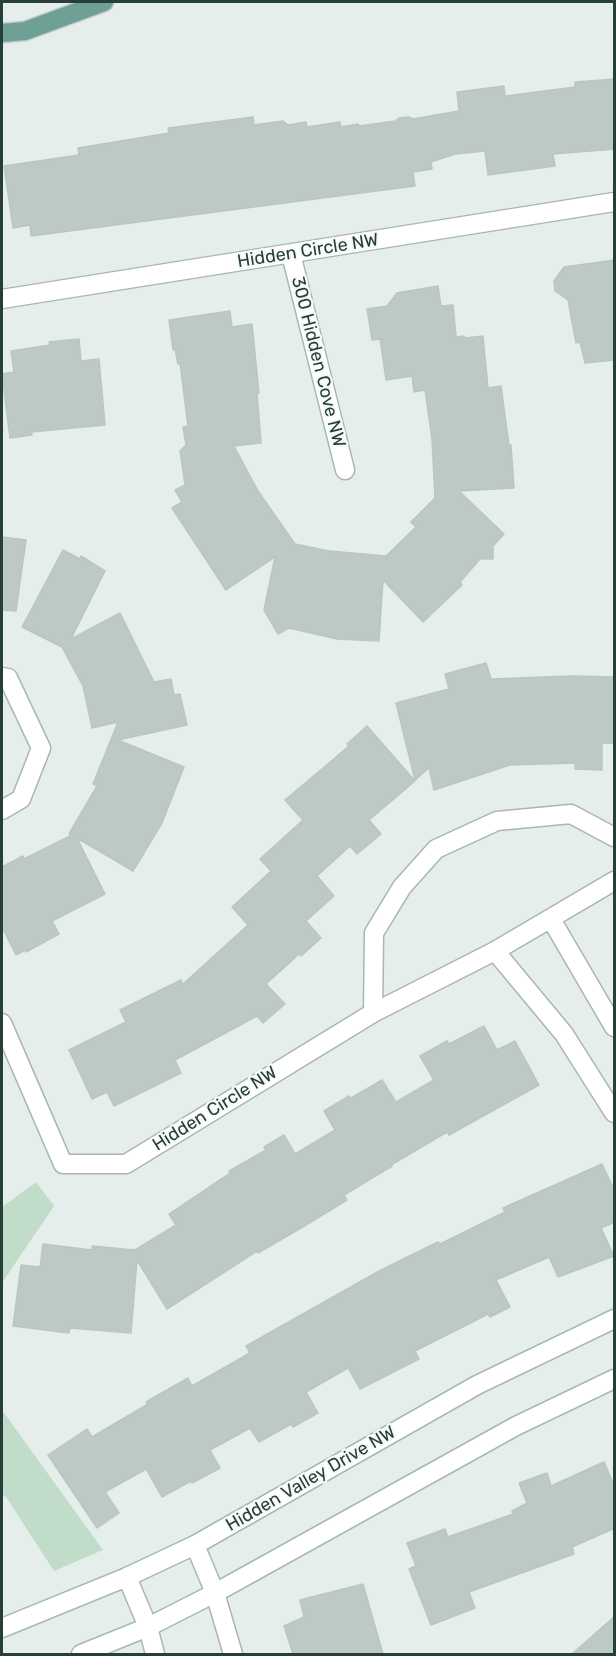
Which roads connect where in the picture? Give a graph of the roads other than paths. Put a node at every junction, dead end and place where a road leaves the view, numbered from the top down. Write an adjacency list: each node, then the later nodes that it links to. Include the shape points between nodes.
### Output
1 (104, 2): 2 (main road, via 25,31)
2 (2, 33)
3 (615, 202): 4 (street, Hidden Circle NW)
4 (291, 254): 5 (street, Hidden Circle NW); 6 (street, 300 Hidden Cove NW)
5 (2, 299)
6 (345, 470)
7 (2, 677): 8 (street, via 8,678 41,748 21,799)
8 (2, 810)
9 (615, 837): 13 (street, via 571,813 497,821 436,849 402,887 374,933)
10 (615, 881): 11 (street, Hidden Circle NW)
11 (551, 920): 12 (street, Hidden Circle NW); 15 (street)
12 (495, 951): 13 (street, Hidden Circle NW); 16 (street, via 564,1034)
13 (373, 1013): 14 (street, Hidden Circle NW, via 126,1164 63,1164)
14 (2, 1023)
15 (615, 1027)
16 (615, 1113)
17 (615, 1319): 19 (street, Hidden Valley Drive NW, via 477,1384)
18 (615, 1379): 21 (street, via 516,1426)
19 (195, 1545): 20 (street, Hidden Valley Drive NW); 21 (street)
20 (127, 1576): 22 (street); 23 (street, Hidden Valley Drive NW)
21 (215, 1593): 22 (street); 26 (street)
22 (148, 1627): 24 (street); 25 (street)
23 (2, 1628)
24 (81, 1654)
25 (155, 1654)
26 (233, 1654)

